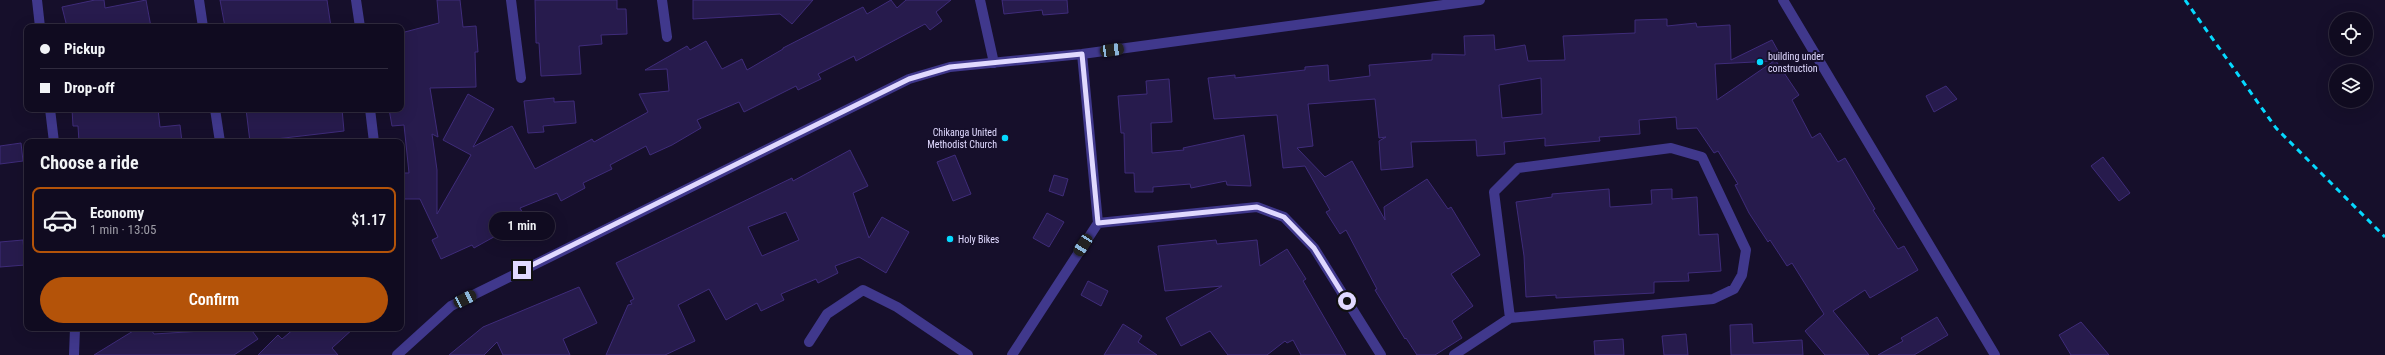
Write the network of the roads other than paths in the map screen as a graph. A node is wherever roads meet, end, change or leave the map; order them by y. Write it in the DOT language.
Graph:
graph roads {
  1 [pos="37,0"];
  2 [pos="199,0"];
  3 [pos="356,0"];
  4 [pos="511,0"];
  5 [pos="662,0"];
  6 [pos="980,0"];
  7 [pos="1480,0"];
  8 [pos="1783,0"];
  9 [pos="40,24"];
  10 [pos="203,24"];
  11 [pos="360,24"];
  12 [pos="667,37"];
  13 [pos="1082,54"];
  14 [pos="994,63"];
  15 [pos="521,78"];
  16 [pos="50,112"];
  17 [pos="215,112"];
  18 [pos="370,112"];
  19 [pos="54,139"];
  20 [pos="220,139"];
  21 [pos="374,139"];
  22 [pos="1098,223"];
  23 [pos="1510,318"];
  24 [pos="75,331"];
  25 [pos="809,342"];
  26 [pos="74,355"];
  27 [pos="397,355"];
  28 [pos="968,355"];
  29 [pos="1012,355"];
  30 [pos="1381,355"];
  31 [pos="1454,355"];
  32 [pos="1995,355"];
  1 -- 9 [label="street"];
  2 -- 10 [label="street"];
  3 -- 11 [label="street"];
  4 -- 15 [label="street"];
  5 -- 12 [label="street"];
  6 -- 14 [label="street"];
  7 -- 13 [label="street"];
  8 -- 32 [label="street"];
  13 -- 14 [label="street"];
  13 -- 22 [label="street"];
  14 -- 27 [label="street"];
  16 -- 19 [label="street"];
  17 -- 20 [label="street"];
  18 -- 21 [label="street"];
  22 -- 29 [label="street"];
  22 -- 30 [label="street"];
  23 -- 23 [label="street"];
  23 -- 31 [label="street"];
  24 -- 26 [label="street"];
  25 -- 28 [label="street"];
}
